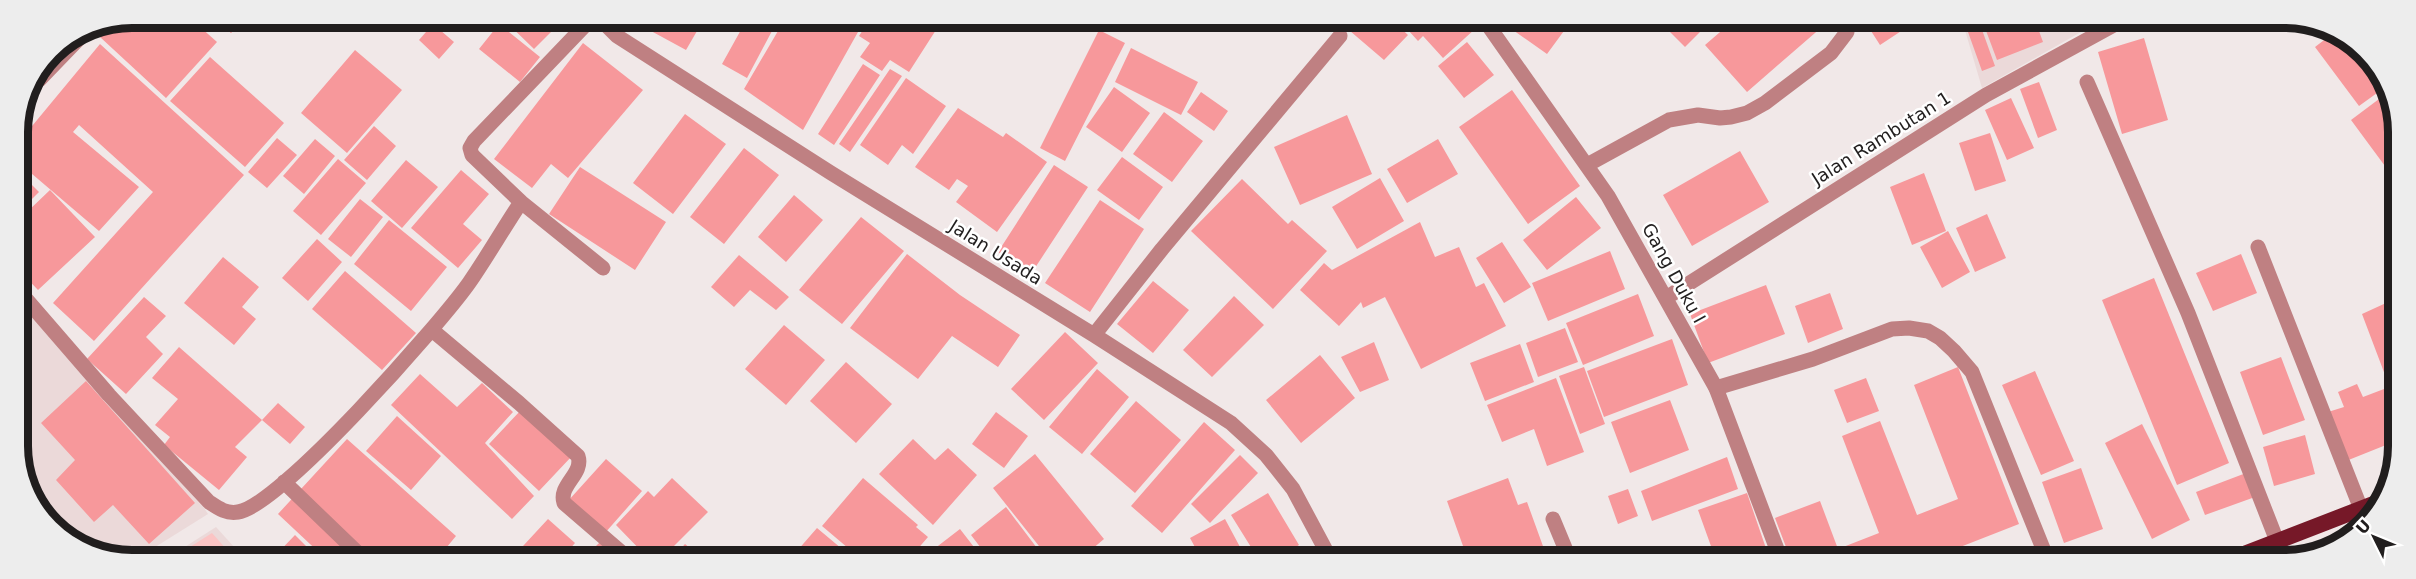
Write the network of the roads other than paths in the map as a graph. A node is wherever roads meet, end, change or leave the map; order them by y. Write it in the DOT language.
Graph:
graph roads {
  1 [pos="583,28"];
  2 [pos="609,28"];
  3 [pos="1490,28"];
  4 [pos="1847,28"];
  5 [pos="2108,28"];
  6 [pos="1340,36"];
  7 [pos="2087,82"];
  8 [pos="1587,165"];
  9 [pos="520,202"];
  10 [pos="2258,247"];
  11 [pos="603,268"];
  12 [pos="1666,298"];
  13 [pos="28,302"];
  14 [pos="432,330"];
  15 [pos="1094,335"];
  16 [pos="1716,388"];
  17 [pos="284,482"];
  18 [pos="2369,506"];
  19 [pos="1553,519"];
  20 [pos="2277,541"];
  21 [pos="355,550"];
  22 [pos="619,550"];
  23 [pos="1326,550"];
  24 [pos="1566,550"];
  25 [pos="1777,550"];
  26 [pos="2044,550"];
  27 [pos="2254,550"];
  1 -- 9 [label="street"];
  2 -- 15 [label="street, Jalan Usada"];
  3 -- 8 [label="street, Gang Duku I"];
  4 -- 8 [label="street"];
  5 -- 12 [label="street, Jalan Rambutan 1"];
  6 -- 15 [label="street"];
  7 -- 20 [label="street"];
  8 -- 12 [label="street, Gang Duku I"];
  9 -- 11 [label="street"];
  9 -- 14 [label="street"];
  10 -- 18 [label="street"];
  12 -- 16 [label="street, Gang Duku I"];
  13 -- 17 [label="street"];
  14 -- 17 [label="street"];
  14 -- 22 [label="street"];
  15 -- 23 [label="street, Jalan Usada"];
  16 -- 25 [label="street, Gang Duku I"];
  16 -- 26 [label="street"];
  17 -- 21 [label="street"];
  18 -- 20 [label="highway"];
  19 -- 24 [label="street"];
  20 -- 27 [label="highway"];
}
